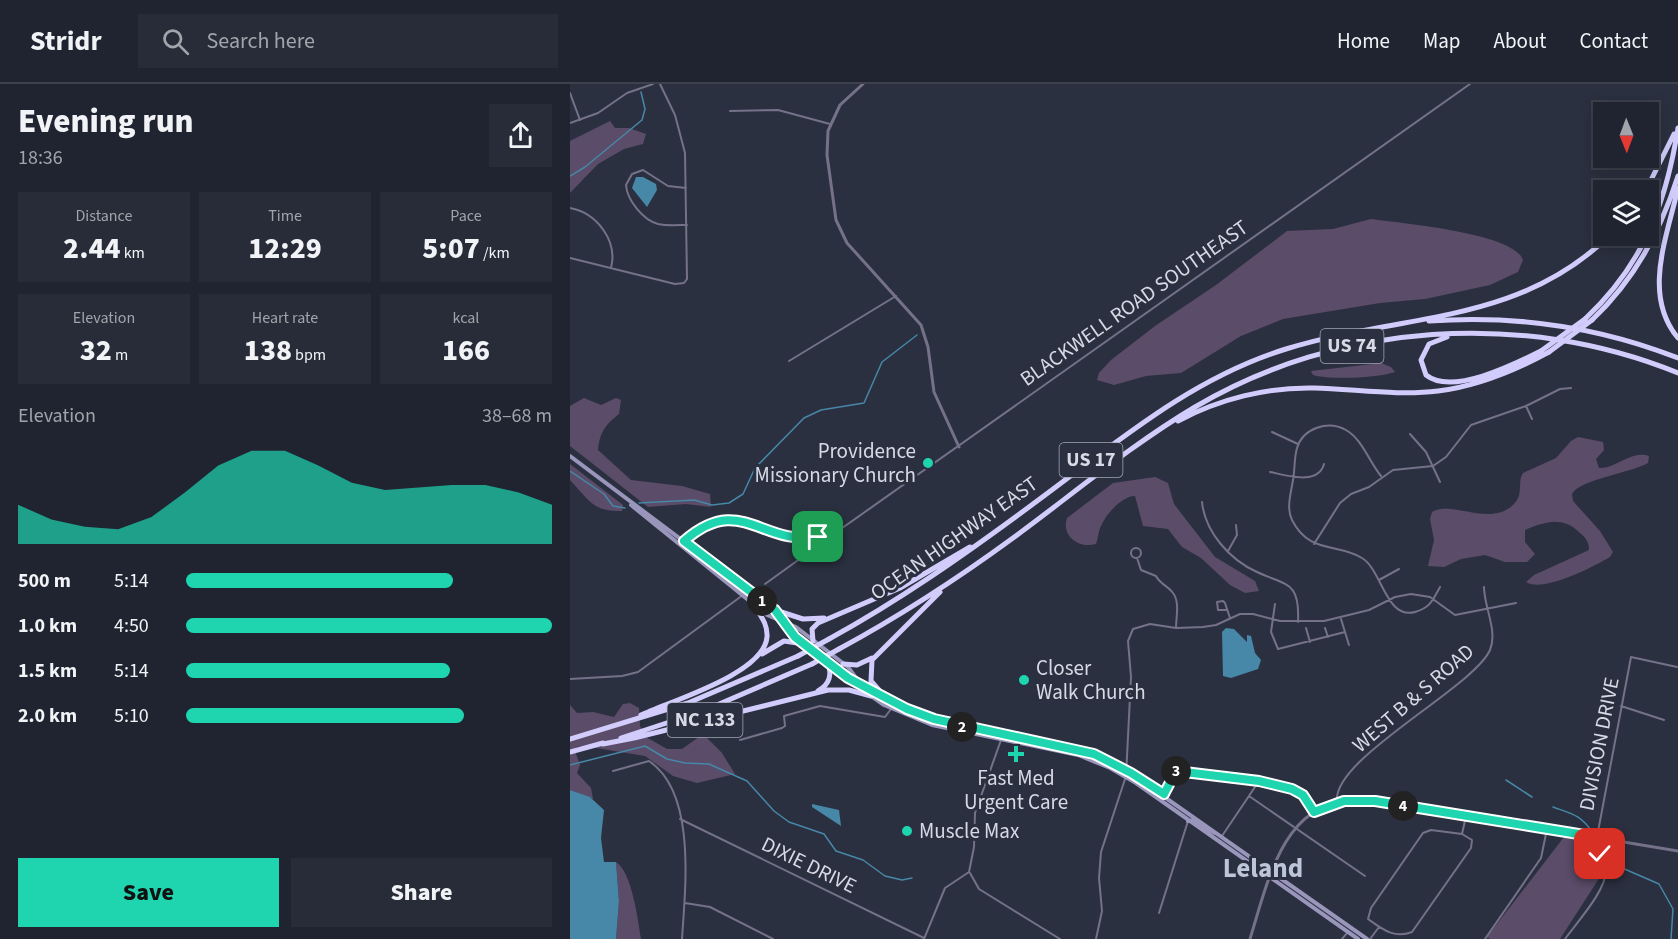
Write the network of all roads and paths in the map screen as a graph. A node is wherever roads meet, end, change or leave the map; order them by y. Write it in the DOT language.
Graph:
graph roads {
  1 [pos="652,84"];
  2 [pos="660,84"];
  3 [pos="863,84"];
  4 [pos="1470,84"];
  5 [pos="570,93"];
  6 [pos="730,111"];
  7 [pos="580,120"];
  8 [pos="570,123"];
  9 [pos="830,124"];
  10 [pos="1678,126"];
  11 [pos="1678,176"];
  12 [pos="1652,180"];
  13 [pos="686,188"];
  14 [pos="1678,188"];
  15 [pos="570,208"];
  16 [pos="687,225"];
  17 [pos="1596,246"];
  18 [pos="570,258"];
  19 [pos="611,268"];
  20 [pos="896,296"];
  21 [pos="1589,320"];
  22 [pos="1376,326"];
  23 [pos="1479,333"];
  24 [pos="1678,338"];
  25 [pos="1678,358"];
  26 [pos="789,360"];
  27 [pos="1678,373"];
  28 [pos="1571,388"];
  29 [pos="1526,406"];
  30 [pos="1532,419"];
  31 [pos="1272,432"];
  32 [pos="1410,434"];
  33 [pos="1147,438"];
  34 [pos="1298,444"];
  35 [pos="959,447"];
  36 [pos="570,456"];
  37 [pos="1324,464"];
  38 [pos="1433,466"];
  39 [pos="1270,472"];
  40 [pos="1294,476"];
  41 [pos="1382,477"];
  42 [pos="1440,482"];
  43 [pos="1202,502"];
  44 [pos="1236,525"];
  45 [pos="994,532"];
  46 [pos="812,538"];
  47 [pos="683,543"];
  48 [pos="1314,544"];
  49 [pos="1228,551"];
  50 [pos="1137,558"];
  51 [pos="974,565"];
  52 [pos="1399,569"];
  53 [pos="1379,580"];
  54 [pos="765,584"];
  55 [pos="1440,587"];
  56 [pos="1484,587"];
  57 [pos="743,595"];
  58 [pos="1433,599"];
  59 [pos="1390,600"];
  60 [pos="753,603"];
  61 [pos="1516,603"];
  62 [pos="1275,604"];
  63 [pos="775,610"];
  64 [pos="1227,610"];
  65 [pos="1486,610"];
  66 [pos="831,616"];
  67 [pos="1340,617"];
  68 [pos="1230,618"];
  69 [pos="1272,620"];
  70 [pos="783,622"];
  71 [pos="1298,622"];
  72 [pos="1176,628"];
  73 [pos="1306,628"];
  74 [pos="1325,628"];
  75 [pos="1345,632"];
  76 [pos="1328,637"];
  77 [pos="813,641"];
  78 [pos="1310,642"];
  79 [pos="804,644"];
  80 [pos="1349,645"];
  81 [pos="875,655"];
  82 [pos="759,656"];
  83 [pos="828,662"];
  84 [pos="843,663"];
  85 [pos="1677,667"];
  86 [pos="570,679"];
  87 [pos="860,683"];
  88 [pos="808,694"];
  89 [pos="870,696"];
  90 [pos="885,697"];
  91 [pos="1621,706"];
  92 [pos="891,709"];
  93 [pos="1664,720"];
  94 [pos="626,723"];
  95 [pos="946,723"];
  96 [pos="1003,735"];
  97 [pos="570,739"];
  98 [pos="740,740"];
  99 [pos="1001,740"];
  100 [pos="603,744"];
  101 [pos="570,752"];
  102 [pos="1127,770"];
  103 [pos="613,771"];
  104 [pos="1126,776"];
  105 [pos="1259,781"];
  106 [pos="1164,794"];
  107 [pos="1249,796"];
  108 [pos="1337,802"];
  109 [pos="1314,812"];
  110 [pos="1466,816"];
  111 [pos="680,819"];
  112 [pos="1188,821"];
  113 [pos="1294,829"];
  114 [pos="1547,829"];
  115 [pos="1462,834"];
  116 [pos="1225,837"];
  117 [pos="1597,837"];
  118 [pos="1678,851"];
  119 [pos="1271,870"];
  120 [pos="969,872"];
  121 [pos="1365,876"];
  122 [pos="1268,877"];
  123 [pos="684,903"];
  124 [pos="1159,913"];
  125 [pos="1379,927"];
  126 [pos="1348,932"];
  127 [pos="924,938"];
  128 [pos="1487,938"];
  129 [pos="682,939"];
  130 [pos="773,939"];
  131 [pos="1060,939"];
  132 [pos="1096,939"];
  133 [pos="1250,939"];
  134 [pos="1342,939"];
  135 [pos="1358,939"];
  136 [pos="1369,939"];
  137 [pos="1565,939"];
  1 -- 7 [label="street"];
  2 -- 13 [label="street"];
  3 -- 9 [label="street"];
  4 -- 35 [label="street, BLACKWELL ROAD SOUTHEAST"];
  5 -- 7 [label="street"];
  6 -- 9 [label="street"];
  7 -- 8 [label="street"];
  9 -- 20 [label="street"];
  10 -- 12 [label="highway"];
  10 -- 21 [label="highway"];
  11 -- 21 [label="highway"];
  13 -- 16 [label="street"];
  13 -- 16 [label="street"];
  14 -- 24 [label="highway"];
  15 -- 19 [label="street"];
  16 -- 19 [label="street"];
  17 -- 22 [label="highway"];
  18 -- 19 [label="street"];
  20 -- 26 [label="street"];
  20 -- 35 [label="street"];
  21 -- 23 [label="highway, bridge"];
  21 -- 33 [label="highway, bridge"];
  22 -- 25 [label="highway, US 74"];
  22 -- 45 [label="highway, OCEAN HIGHWAY EAST / US 17"];
  23 -- 27 [label="highway, US 74"];
  23 -- 33 [label="highway, US 74"];
  28 -- 29 [label="street"];
  29 -- 30 [label="street"];
  29 -- 38 [label="street"];
  31 -- 34 [label="street"];
  32 -- 38 [label="street"];
  33 -- 51 [label="highway, OCEAN HIGHWAY EAST / US 17"];
  34 -- 40 [label="street"];
  34 -- 41 [label="street"];
  35 -- 46 [label="street, BLACKWELL ROAD SOUTHEAST"];
  36 -- 47 [label="main road"];
  37 -- 40 [label="street"];
  38 -- 41 [label="street"];
  38 -- 42 [label="street"];
  39 -- 40 [label="street"];
  40 -- 48 [label="street"];
  41 -- 48 [label="street"];
  43 -- 49 [label="street"];
  44 -- 49 [label="street"];
  45 -- 66 [label="highway"];
  45 -- 94 [label="highway, OCEAN HIGHWAY EAST / US 17, bridge"];
  46 -- 47 [label="street, BLACKWELL ROAD SOUTHEAST"];
  46 -- 54 [label="street"];
  47 -- 57 [label="main road"];
  47 -- 63 [label="main road"];
  48 -- 53 [label="street"];
  49 -- 71 [label="street"];
  50 -- 72 [label="street"];
  51 -- 81 [label="highway"];
  51 -- 100 [label="highway, OCEAN HIGHWAY EAST / US 17, bridge"];
  52 -- 53 [label="street"];
  53 -- 59 [label="street"];
  55 -- 58 [label="street"];
  56 -- 65 [label="street, WEST B & S ROAD"];
  57 -- 60 [label="main road"];
  57 -- 86 [label="street"];
  58 -- 59 [label="street"];
  58 -- 59 [label="street"];
  58 -- 65 [label="street"];
  59 -- 67 [label="street"];
  60 -- 70 [label="main road"];
  60 -- 82 [label="highway"];
  61 -- 65 [label="street"];
  62 -- 69 [label="street"];
  63 -- 66 [label="highway"];
  63 -- 70 [label="main road"];
  64 -- 68 [label="street"];
  65 -- 108 [label="street, WEST B & S ROAD"];
  66 -- 77 [label="highway"];
  67 -- 71 [label="street"];
  67 -- 75 [label="street"];
  68 -- 69 [label="street"];
  68 -- 72 [label="street"];
  69 -- 71 [label="street"];
  69 -- 78 [label="street"];
  70 -- 77 [label="main road"];
  70 -- 79 [label="main road"];
  72 -- 102 [label="street"];
  73 -- 78 [label="street"];
  74 -- 76 [label="street"];
  75 -- 76 [label="street"];
  75 -- 80 [label="street"];
  76 -- 78 [label="street"];
  77 -- 84 [label="main road"];
  79 -- 82 [label="highway"];
  79 -- 83 [label="main road"];
  81 -- 84 [label="highway"];
  81 -- 90 [label="highway"];
  82 -- 94 [label="highway, NC 133"];
  83 -- 87 [label="main road"];
  83 -- 88 [label="highway, NC 133"];
  84 -- 87 [label="main road"];
  85 -- 91 [label="street, DIVISION DRIVE"];
  87 -- 89 [label="main road"];
  87 -- 90 [label="main road"];
  88 -- 89 [label="highway"];
  88 -- 100 [label="highway, NC 133"];
  89 -- 92 [label="main road"];
  90 -- 95 [label="main road"];
  91 -- 93 [label="street"];
  91 -- 117 [label="street, DIVISION DRIVE"];
  92 -- 95 [label="main road"];
  92 -- 98 [label="street"];
  92 -- 99 [label="main road"];
  94 -- 97 [label="highway, OCEAN HIGHWAY EAST / US 17"];
  95 -- 96 [label="main road"];
  96 -- 99 [label="street"];
  96 -- 102 [label="main road"];
  99 -- 104 [label="main road"];
  99 -- 120 [label="street"];
  100 -- 101 [label="highway, OCEAN HIGHWAY EAST / US 17"];
  102 -- 104 [label="street"];
  102 -- 106 [label="main road"];
  103 -- 111 [label="street"];
  104 -- 112 [label="main road"];
  104 -- 132 [label="street"];
  105 -- 106 [label="street"];
  105 -- 107 [label="street"];
  105 -- 109 [label="street"];
  106 -- 116 [label="main road"];
  107 -- 113 [label="street"];
  107 -- 116 [label="street"];
  108 -- 109 [label="street"];
  108 -- 110 [label="street"];
  109 -- 113 [label="street"];
  110 -- 114 [label="street"];
  110 -- 115 [label="street"];
  111 -- 123 [label="street"];
  111 -- 127 [label="street, DIXIE DRIVE"];
  112 -- 116 [label="main road"];
  112 -- 122 [label="main road"];
  112 -- 124 [label="street"];
  113 -- 119 [label="street"];
  113 -- 121 [label="street"];
  114 -- 117 [label="street"];
  114 -- 128 [label="street"];
  115 -- 125 [label="street"];
  115 -- 125 [label="street"];
  116 -- 119 [label="main road"];
  117 -- 118 [label="street"];
  117 -- 137 [label="street"];
  119 -- 122 [label="street"];
  119 -- 136 [label="main road"];
  120 -- 127 [label="street"];
  120 -- 131 [label="street"];
  122 -- 126 [label="main road"];
  122 -- 133 [label="street"];
  123 -- 129 [label="street"];
  123 -- 130 [label="street"];
  125 -- 136 [label="street"];
  126 -- 134 [label="street"];
  126 -- 135 [label="main road"];
}
